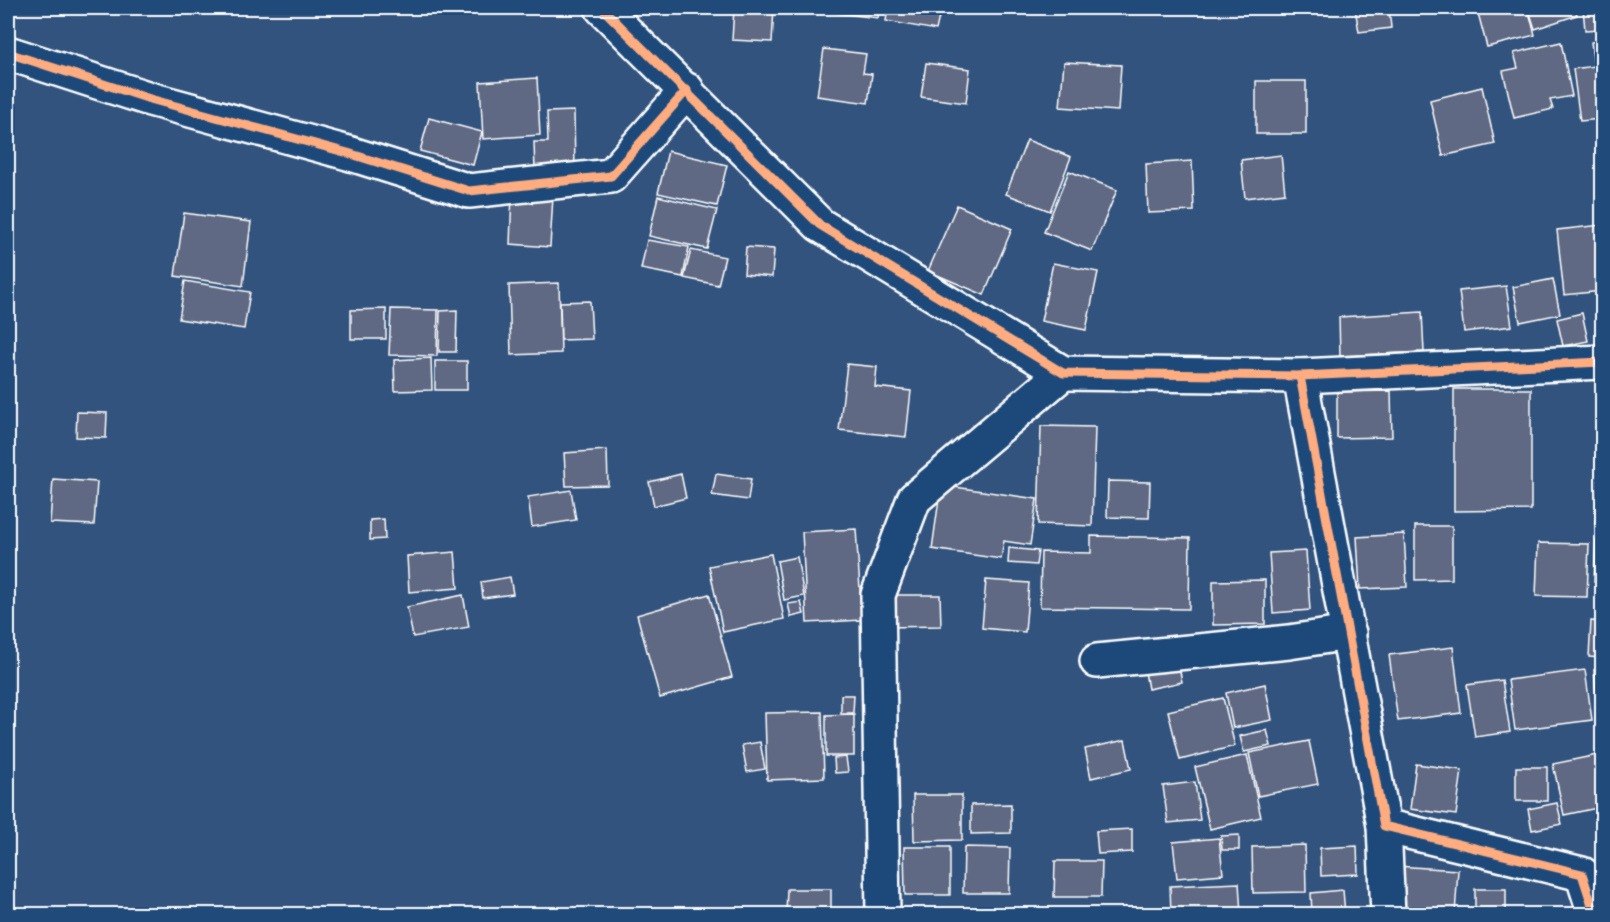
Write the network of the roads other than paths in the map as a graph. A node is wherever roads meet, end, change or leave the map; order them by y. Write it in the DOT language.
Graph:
graph roads {
  1 [pos="602,8"];
  2 [pos="8,53"];
  3 [pos="687,90"];
  4 [pos="1602,362"];
  5 [pos="1064,373"];
  6 [pos="1300,376"];
  7 [pos="1349,633"];
  8 [pos="1097,661"];
  9 [pos="1384,826"];
  10 [pos="884,915"];
  11 [pos="1388,915"];
  12 [pos="1595,915"];
  1 -- 3 [label="street"];
  2 -- 3 [label="street"];
  3 -- 5 [label="street"];
  4 -- 6 [label="street"];
  5 -- 6 [label="street"];
  5 -- 10 [label="street"];
  6 -- 7 [label="street"];
  7 -- 8 [label="street"];
  7 -- 9 [label="street"];
  9 -- 11 [label="street"];
  9 -- 12 [label="street"];
}
